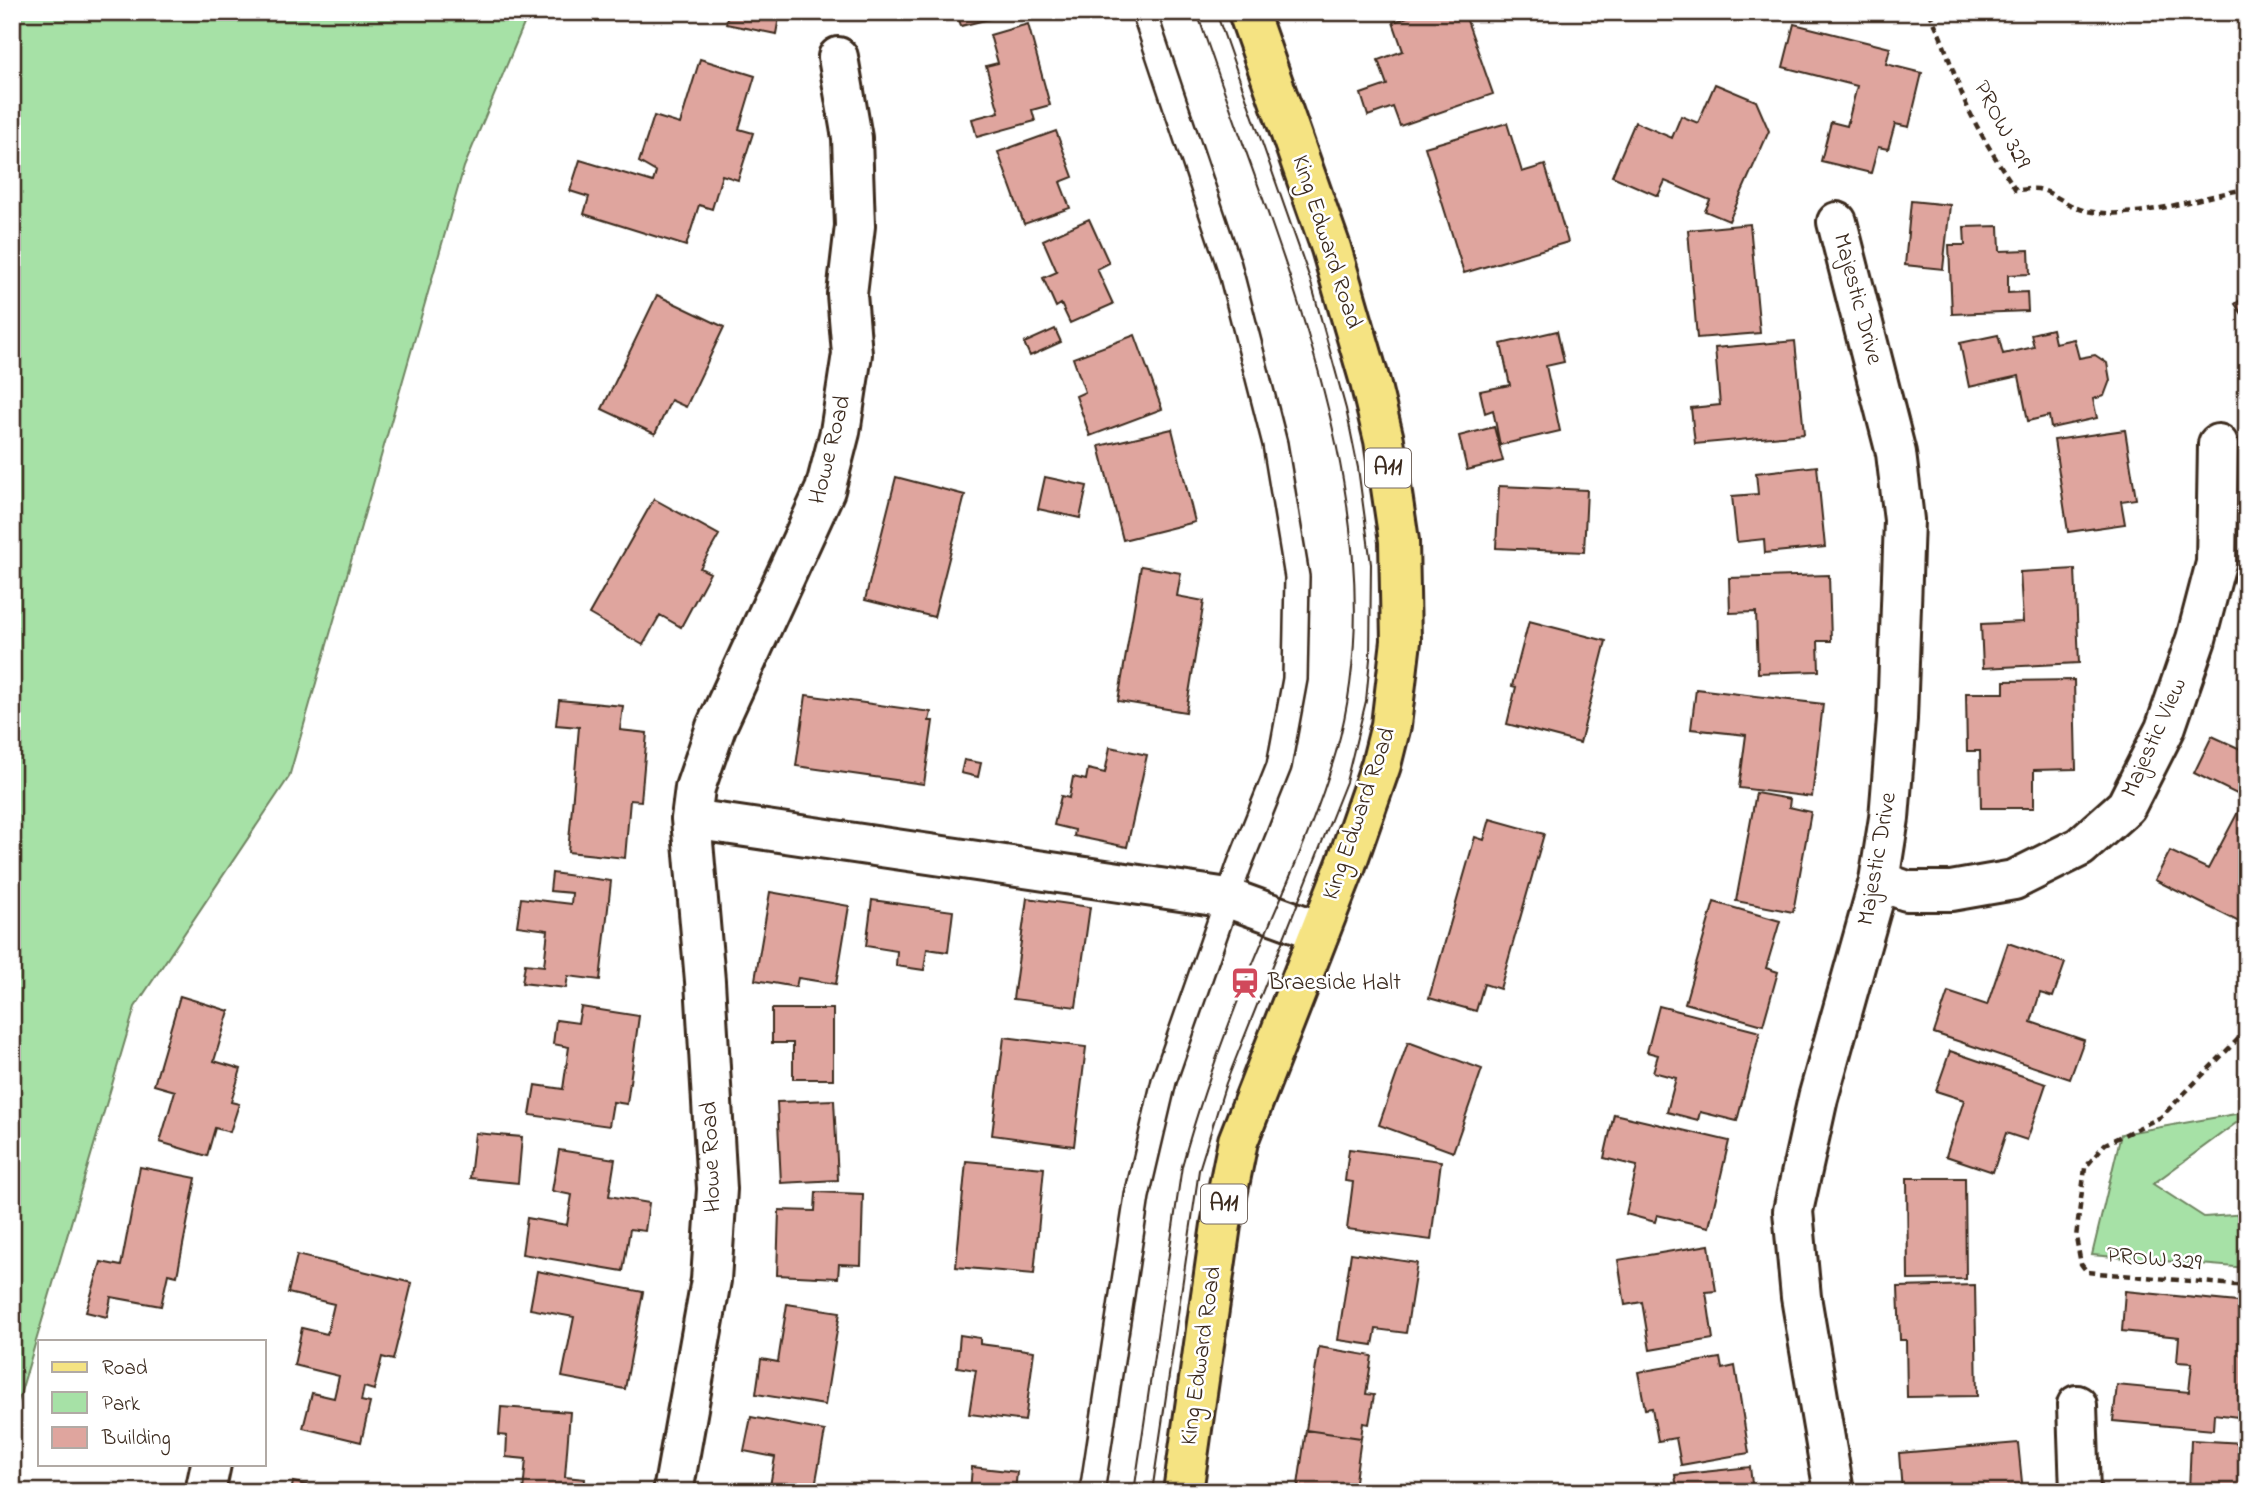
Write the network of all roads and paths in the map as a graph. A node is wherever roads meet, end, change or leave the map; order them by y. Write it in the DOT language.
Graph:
graph roads {
  1 [pos="1144,12"];
  2 [pos="1248,12"];
  3 [pos="1929,12"];
  4 [pos="838,57"];
  5 [pos="2247,189"];
  6 [pos="1837,222"];
  7 [pos="2218,444"];
  8 [pos="691,819"];
  9 [pos="1879,881"];
  10 [pos="1228,898"];
  11 [pos="1319,930"];
  12 [pos="2247,1031"];
  13 [pos="2247,1286"];
  14 [pos="2077,1405"];
  15 [pos="211,1466"];
  16 [pos="205,1492"];
  17 [pos="673,1492"];
  18 [pos="1092,1492"];
  19 [pos="1183,1492"];
  20 [pos="1834,1492"];
  21 [pos="2080,1492"];
  1 -- 10 [label="lane"];
  2 -- 11 [label="main road, King Edward Road / A11"];
  3 -- 5 [label="path, PROW 329"];
  4 -- 8 [label="street, Howe Road"];
  6 -- 9 [label="street, Majestic Drive"];
  7 -- 9 [label="street, Majestic View"];
  8 -- 10 [label="street"];
  8 -- 17 [label="street, Howe Road"];
  9 -- 20 [label="street, Majestic Drive"];
  10 -- 11 [label="street"];
  10 -- 18 [label="lane"];
  11 -- 19 [label="main road, King Edward Road / A11"];
  12 -- 13 [label="path, PROW 329"];
  14 -- 21 [label="street"];
  15 -- 16 [label="street"];
}
